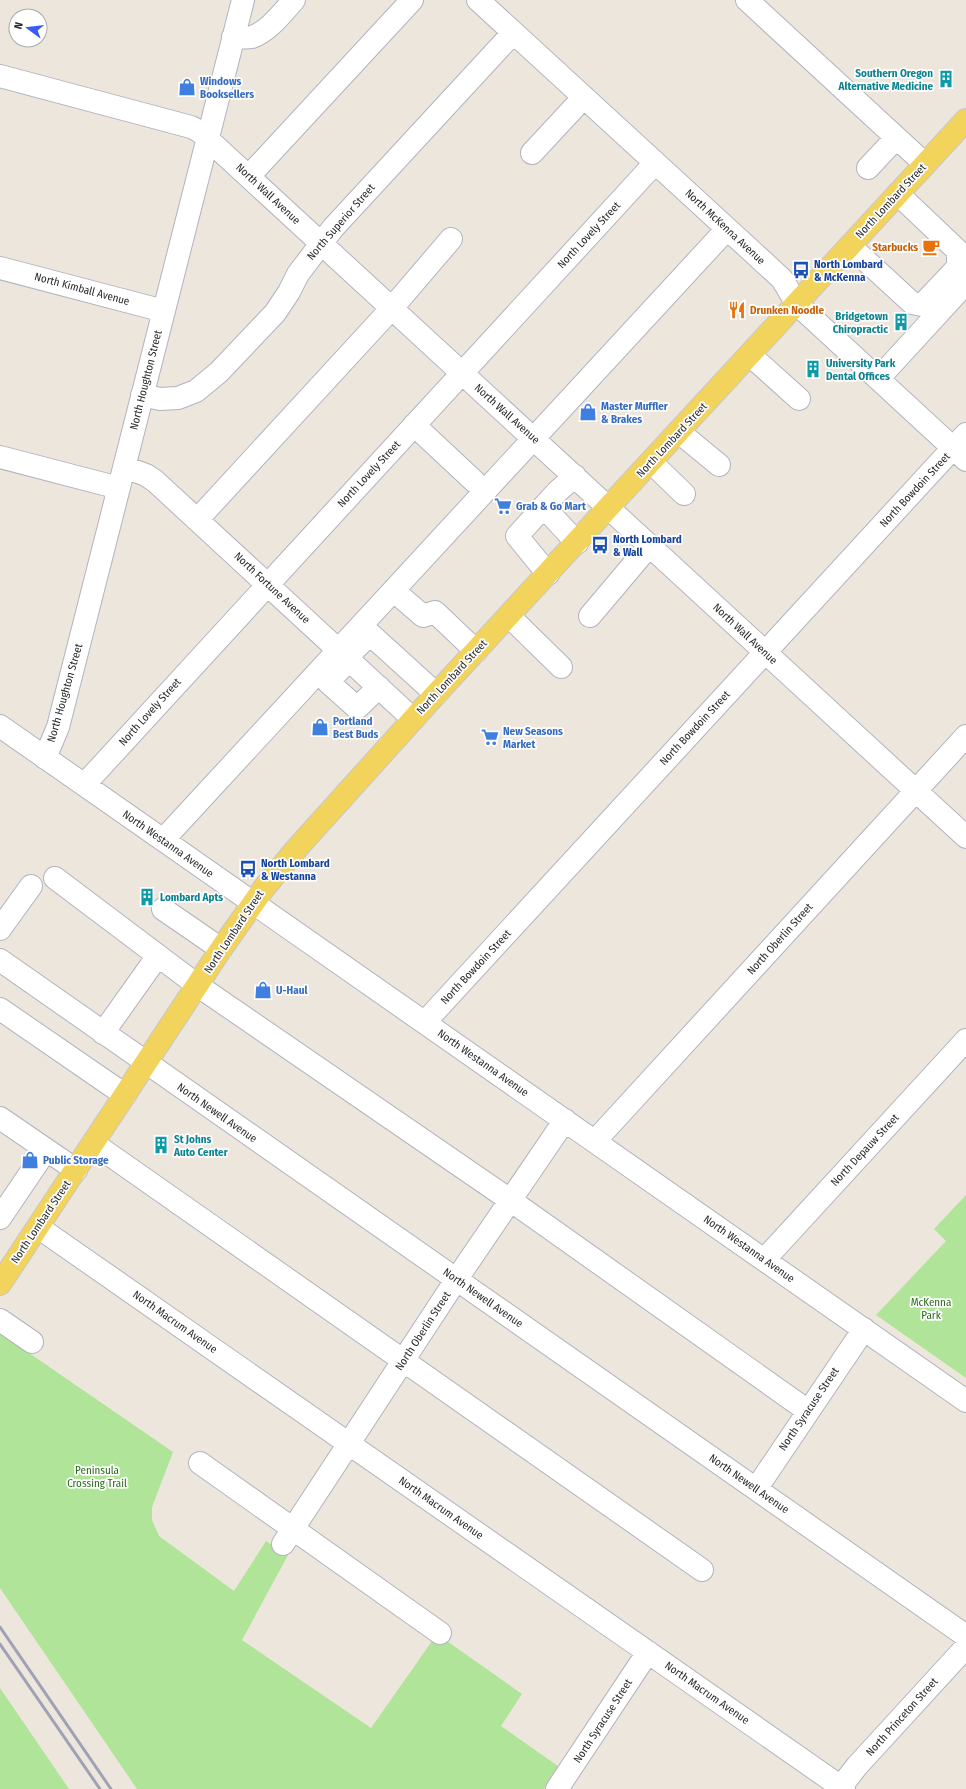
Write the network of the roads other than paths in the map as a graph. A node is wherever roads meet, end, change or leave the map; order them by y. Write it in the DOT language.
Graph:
graph roads {
  1 [pos="243,0"];
  2 [pos="294,0"];
  3 [pos="412,0"];
  4 [pos="478,0"];
  5 [pos="747,0"];
  6 [pos="513,32"];
  7 [pos="233,37"];
  8 [pos="0,76"];
  9 [pos="584,97"];
  10 [pos="966,120"];
  11 [pos="896,138"];
  12 [pos="208,139"];
  13 [pos="532,153"];
  14 [pos="655,163"];
  15 [pos="925,164"];
  16 [pos="868,168"];
  17 [pos="249,176"];
  18 [pos="898,194"];
  19 [pos="727,229"];
  20 [pos="451,239"];
  21 [pos="321,243"];
  22 [pos="850,246"];
  23 [pos="0,268"];
  24 [pos="966,283"];
  25 [pos="797,304"];
  26 [pos="392,308"];
  27 [pos="164,311"];
  28 [pos="750,355"];
  29 [pos="462,373"];
  30 [pos="878,379"];
  31 [pos="142,395"];
  32 [pos="799,399"];
  33 [pos="414,425"];
  34 [pos="679,432"];
  35 [pos="534,439"];
  36 [pos="962,447"];
  37 [pos="0,457"];
  38 [pos="651,462"];
  39 [pos="719,465"];
  40 [pos="124,467"];
  41 [pos="575,476"];
  42 [pos="475,482"];
  43 [pos="119,488"];
  44 [pos="684,494"];
  45 [pos="544,507"];
  46 [pos="609,508"];
  47 [pos="197,520"];
  48 [pos="577,543"];
  49 [pos="649,546"];
  50 [pos="548,574"];
  51 [pos="267,584"];
  52 [pos="394,591"];
  53 [pos="508,616"];
  54 [pos="590,616"];
  55 [pos="476,651"];
  56 [pos="765,652"];
  57 [pos="345,656"];
  58 [pos="561,667"];
  59 [pos="379,687"];
  60 [pos="436,694"];
  61 [pos="413,719"];
  62 [pos="0,726"];
  63 [pos="966,736"];
  64 [pos="45,758"];
  65 [pos="84,785"];
  66 [pos="916,791"];
  67 [pos="966,837"];
  68 [pos="163,840"];
  69 [pos="55,878"];
  70 [pos="31,886"];
  71 [pos="252,903"];
  72 [pos="163,909"];
  73 [pos="0,929"];
  74 [pos="221,949"];
  75 [pos="0,960"];
  76 [pos="152,964"];
  77 [pos="198,985"];
  78 [pos="0,1009"];
  79 [pos="425,1022"];
  80 [pos="103,1032"];
  81 [pos="966,1040"];
  82 [pos="147,1063"];
  83 [pos="125,1095"];
  84 [pos="0,1118"];
  85 [pos="565,1120"];
  86 [pos="595,1141"];
  87 [pos="93,1143"];
  88 [pos="46,1150"];
  89 [pos="76,1170"];
  90 [pos="510,1200"];
  91 [pos="0,1218"];
  92 [pos="38,1226"];
  93 [pos="764,1260"];
  94 [pos="456,1280"];
  95 [pos="0,1284"];
  96 [pos="0,1320"];
  97 [pos="864,1329"];
  98 [pos="32,1342"];
  99 [pos="403,1361"];
  100 [pos="966,1401"];
  101 [pos="808,1411"];
  102 [pos="348,1444"];
  103 [pos="200,1463"];
  104 [pos="756,1489"];
  105 [pos="288,1536"];
  106 [pos="702,1570"];
  107 [pos="440,1633"];
  108 [pos="966,1636"];
  109 [pos="966,1647"];
  110 [pos="648,1652"];
  111 [pos="841,1788"];
  112 [pos="557,1789"];
  1 -- 7 [label="street, North Houghton Street"];
  2 -- 7 [label="street"];
  3 -- 17 [label="street"];
  4 -- 6 [label="street, North McKenna Avenue"];
  5 -- 11 [label="street"];
  6 -- 9 [label="street, North McKenna Avenue"];
  6 -- 21 [label="street, North Superior Street"];
  7 -- 12 [label="street, North Houghton Street"];
  8 -- 12 [label="street, North Wall Avenue"];
  9 -- 13 [label="street"];
  9 -- 14 [label="street, North McKenna Avenue"];
  10 -- 15 [label="main road, North Lombard Street"];
  11 -- 15 [label="street"];
  11 -- 16 [label="street"];
  12 -- 17 [label="street, North Wall Avenue"];
  12 -- 27 [label="street, North Houghton Street"];
  14 -- 19 [label="street, North McKenna Avenue"];
  14 -- 29 [label="street, North Lovely Street"];
  15 -- 18 [label="main road, North Lombard Street"];
  17 -- 21 [label="street, North Wall Avenue"];
  18 -- 22 [label="main road, North Lombard Street"];
  18 -- 22 [label="street"];
  19 -- 25 [label="street, North McKenna Avenue"];
  19 -- 35 [label="street"];
  20 -- 26 [label="street"];
  21 -- 26 [label="street, North Wall Avenue"];
  21 -- 31 [label="street, North Superior Street"];
  22 -- 25 [label="main road, North Lombard Street"];
  23 -- 27 [label="street, North Kimball Avenue"];
  24 -- 30 [label="street"];
  25 -- 28 [label="main road, North Lombard Street"];
  25 -- 30 [label="street, North McKenna Avenue"];
  26 -- 29 [label="street, North Wall Avenue"];
  26 -- 47 [label="street"];
  27 -- 31 [label="street, North Houghton Street"];
  28 -- 32 [label="street"];
  28 -- 34 [label="main road, North Lombard Street"];
  29 -- 33 [label="street, North Lovely Street"];
  29 -- 35 [label="street, North Wall Avenue"];
  30 -- 36 [label="street, North McKenna Avenue"];
  31 -- 40 [label="street, North Houghton Street"];
  33 -- 42 [label="street"];
  33 -- 51 [label="street, North Lovely Street"];
  34 -- 38 [label="main road, North Lombard Street"];
  34 -- 39 [label="street"];
  35 -- 41 [label="street, North Wall Avenue"];
  35 -- 52 [label="street"];
  36 -- 56 [label="street, North Bowdoin Street"];
  37 -- 43 [label="street"];
  38 -- 44 [label="street"];
  38 -- 46 [label="main road, North Lombard Street"];
  40 -- 43 [label="street, North Houghton Street"];
  40 -- 47 [label="street, North Fortune Avenue"];
  41 -- 45 [label="street"];
  41 -- 46 [label="street, North Wall Avenue"];
  43 -- 64 [label="street, North Houghton Street"];
  45 -- 48 [label="street"];
  45 -- 50 [label="street"];
  46 -- 48 [label="main road, North Lombard Street"];
  46 -- 49 [label="street, North Wall Avenue"];
  47 -- 51 [label="street, North Fortune Avenue"];
  48 -- 50 [label="main road, North Lombard Street"];
  49 -- 54 [label="street"];
  49 -- 56 [label="street, North Wall Avenue"];
  50 -- 53 [label="main road, North Lombard Street"];
  51 -- 57 [label="street, North Fortune Avenue"];
  51 -- 65 [label="street, North Lovely Street"];
  52 -- 55 [label="street"];
  52 -- 57 [label="street"];
  53 -- 55 [label="main road, North Lombard Street"];
  53 -- 58 [label="street"];
  55 -- 60 [label="main road, North Lombard Street"];
  56 -- 66 [label="street, North Wall Avenue"];
  56 -- 79 [label="street, North Bowdoin Street"];
  57 -- 59 [label="street, North Fortune Avenue"];
  57 -- 59 [label="street"];
  57 -- 60 [label="street"];
  57 -- 68 [label="street"];
  59 -- 61 [label="street, North Fortune Avenue"];
  60 -- 61 [label="main road, North Lombard Street"];
  61 -- 71 [label="main road, North Lombard Street"];
  62 -- 64 [label="street, North Westanna Avenue"];
  63 -- 66 [label="street, North Oberlin Street"];
  64 -- 65 [label="street, North Westanna Avenue"];
  65 -- 68 [label="street, North Westanna Avenue"];
  66 -- 67 [label="street, North Wall Avenue"];
  66 -- 86 [label="street, North Oberlin Street"];
  68 -- 71 [label="street, North Westanna Avenue"];
  69 -- 77 [label="street"];
  70 -- 73 [label="street"];
  71 -- 74 [label="main road, North Lombard Street"];
  71 -- 79 [label="street, North Westanna Avenue"];
  72 -- 74 [label="street"];
  74 -- 77 [label="main road, North Lombard Street"];
  75 -- 80 [label="street, North Newell Avenue"];
  76 -- 80 [label="street"];
  77 -- 82 [label="main road, North Lombard Street"];
  77 -- 90 [label="street"];
  78 -- 83 [label="street"];
  79 -- 85 [label="street, North Westanna Avenue"];
  80 -- 82 [label="street, North Newell Avenue"];
  81 -- 93 [label="street, North Depauw Street"];
  82 -- 83 [label="main road, North Lombard Street"];
  82 -- 94 [label="street, North Newell Avenue"];
  83 -- 87 [label="main road, North Lombard Street"];
  84 -- 88 [label="street"];
  85 -- 86 [label="street, North Westanna Avenue"];
  85 -- 90 [label="street, North Oberlin Street"];
  86 -- 93 [label="street, North Westanna Avenue"];
  87 -- 89 [label="main road, North Lombard Street"];
  87 -- 99 [label="street"];
  88 -- 89 [label="street"];
  88 -- 91 [label="street"];
  89 -- 92 [label="main road, North Lombard Street"];
  90 -- 94 [label="street, North Oberlin Street"];
  90 -- 101 [label="street"];
  92 -- 95 [label="main road, North Lombard Street"];
  92 -- 102 [label="street, North Macrum Avenue"];
  93 -- 97 [label="street, North Westanna Avenue"];
  94 -- 99 [label="street, North Oberlin Street"];
  94 -- 104 [label="street, North Newell Avenue"];
  96 -- 98 [label="street"];
  97 -- 100 [label="street, North Westanna Avenue"];
  97 -- 101 [label="street, North Syracuse Street"];
  99 -- 102 [label="street, North Oberlin Street"];
  99 -- 106 [label="street"];
  101 -- 104 [label="street, North Syracuse Street"];
  102 -- 105 [label="street, North Oberlin Street"];
  102 -- 110 [label="street, North Macrum Avenue"];
  103 -- 105 [label="street"];
  104 -- 108 [label="street, North Newell Avenue"];
  105 -- 107 [label="street"];
  109 -- 111 [label="street, North Princeton Street"];
  110 -- 111 [label="street, North Macrum Avenue"];
  110 -- 112 [label="street, North Syracuse Street"];
}
